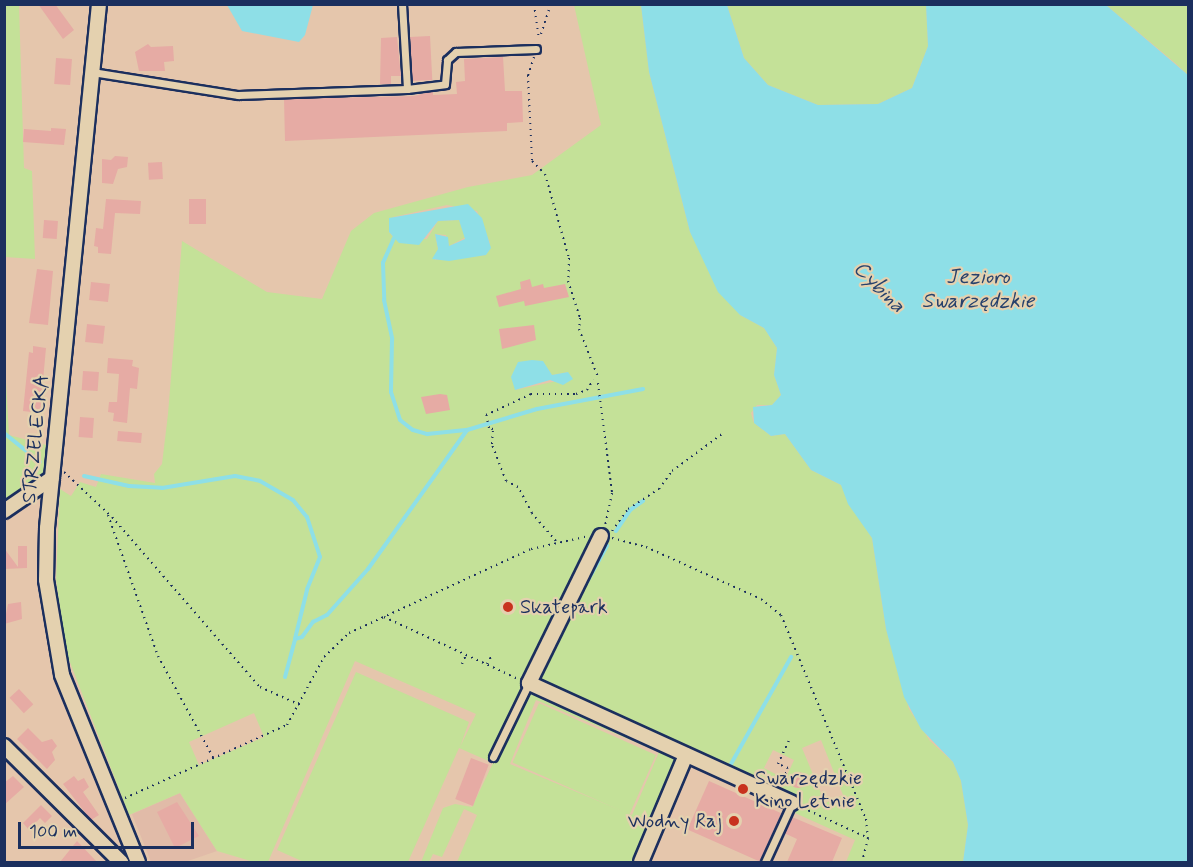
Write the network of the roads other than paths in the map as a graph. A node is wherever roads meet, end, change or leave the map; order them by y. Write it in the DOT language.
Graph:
graph roads {
  1 [pos="99,4"];
  2 [pos="402,4"];
  3 [pos="536,49"];
  4 [pos="92,72"];
  5 [pos="407,89"];
  6 [pos="52,478"];
  7 [pos="4,511"];
  8 [pos="605,537"];
  9 [pos="529,683"];
  10 [pos="4,746"];
  11 [pos="686,755"];
  12 [pos="493,757"];
  13 [pos="792,802"];
  14 [pos="121,862"];
  15 [pos="138,862"];
  16 [pos="641,862"];
  17 [pos="765,862"];
  1 -- 4 [label="street, STRZELECKA"];
  2 -- 5 [label="lane"];
  3 -- 5 [label="lane"];
  4 -- 5 [label="lane"];
  4 -- 6 [label="street, STRZELECKA"];
  6 -- 7 [label="street"];
  6 -- 15 [label="street, STRZELECKA"];
  8 -- 9 [label="street"];
  9 -- 11 [label="street"];
  9 -- 12 [label="lane"];
  10 -- 14 [label="street"];
  11 -- 13 [label="street"];
  11 -- 16 [label="street"];
  13 -- 17 [label="lane"];
}
